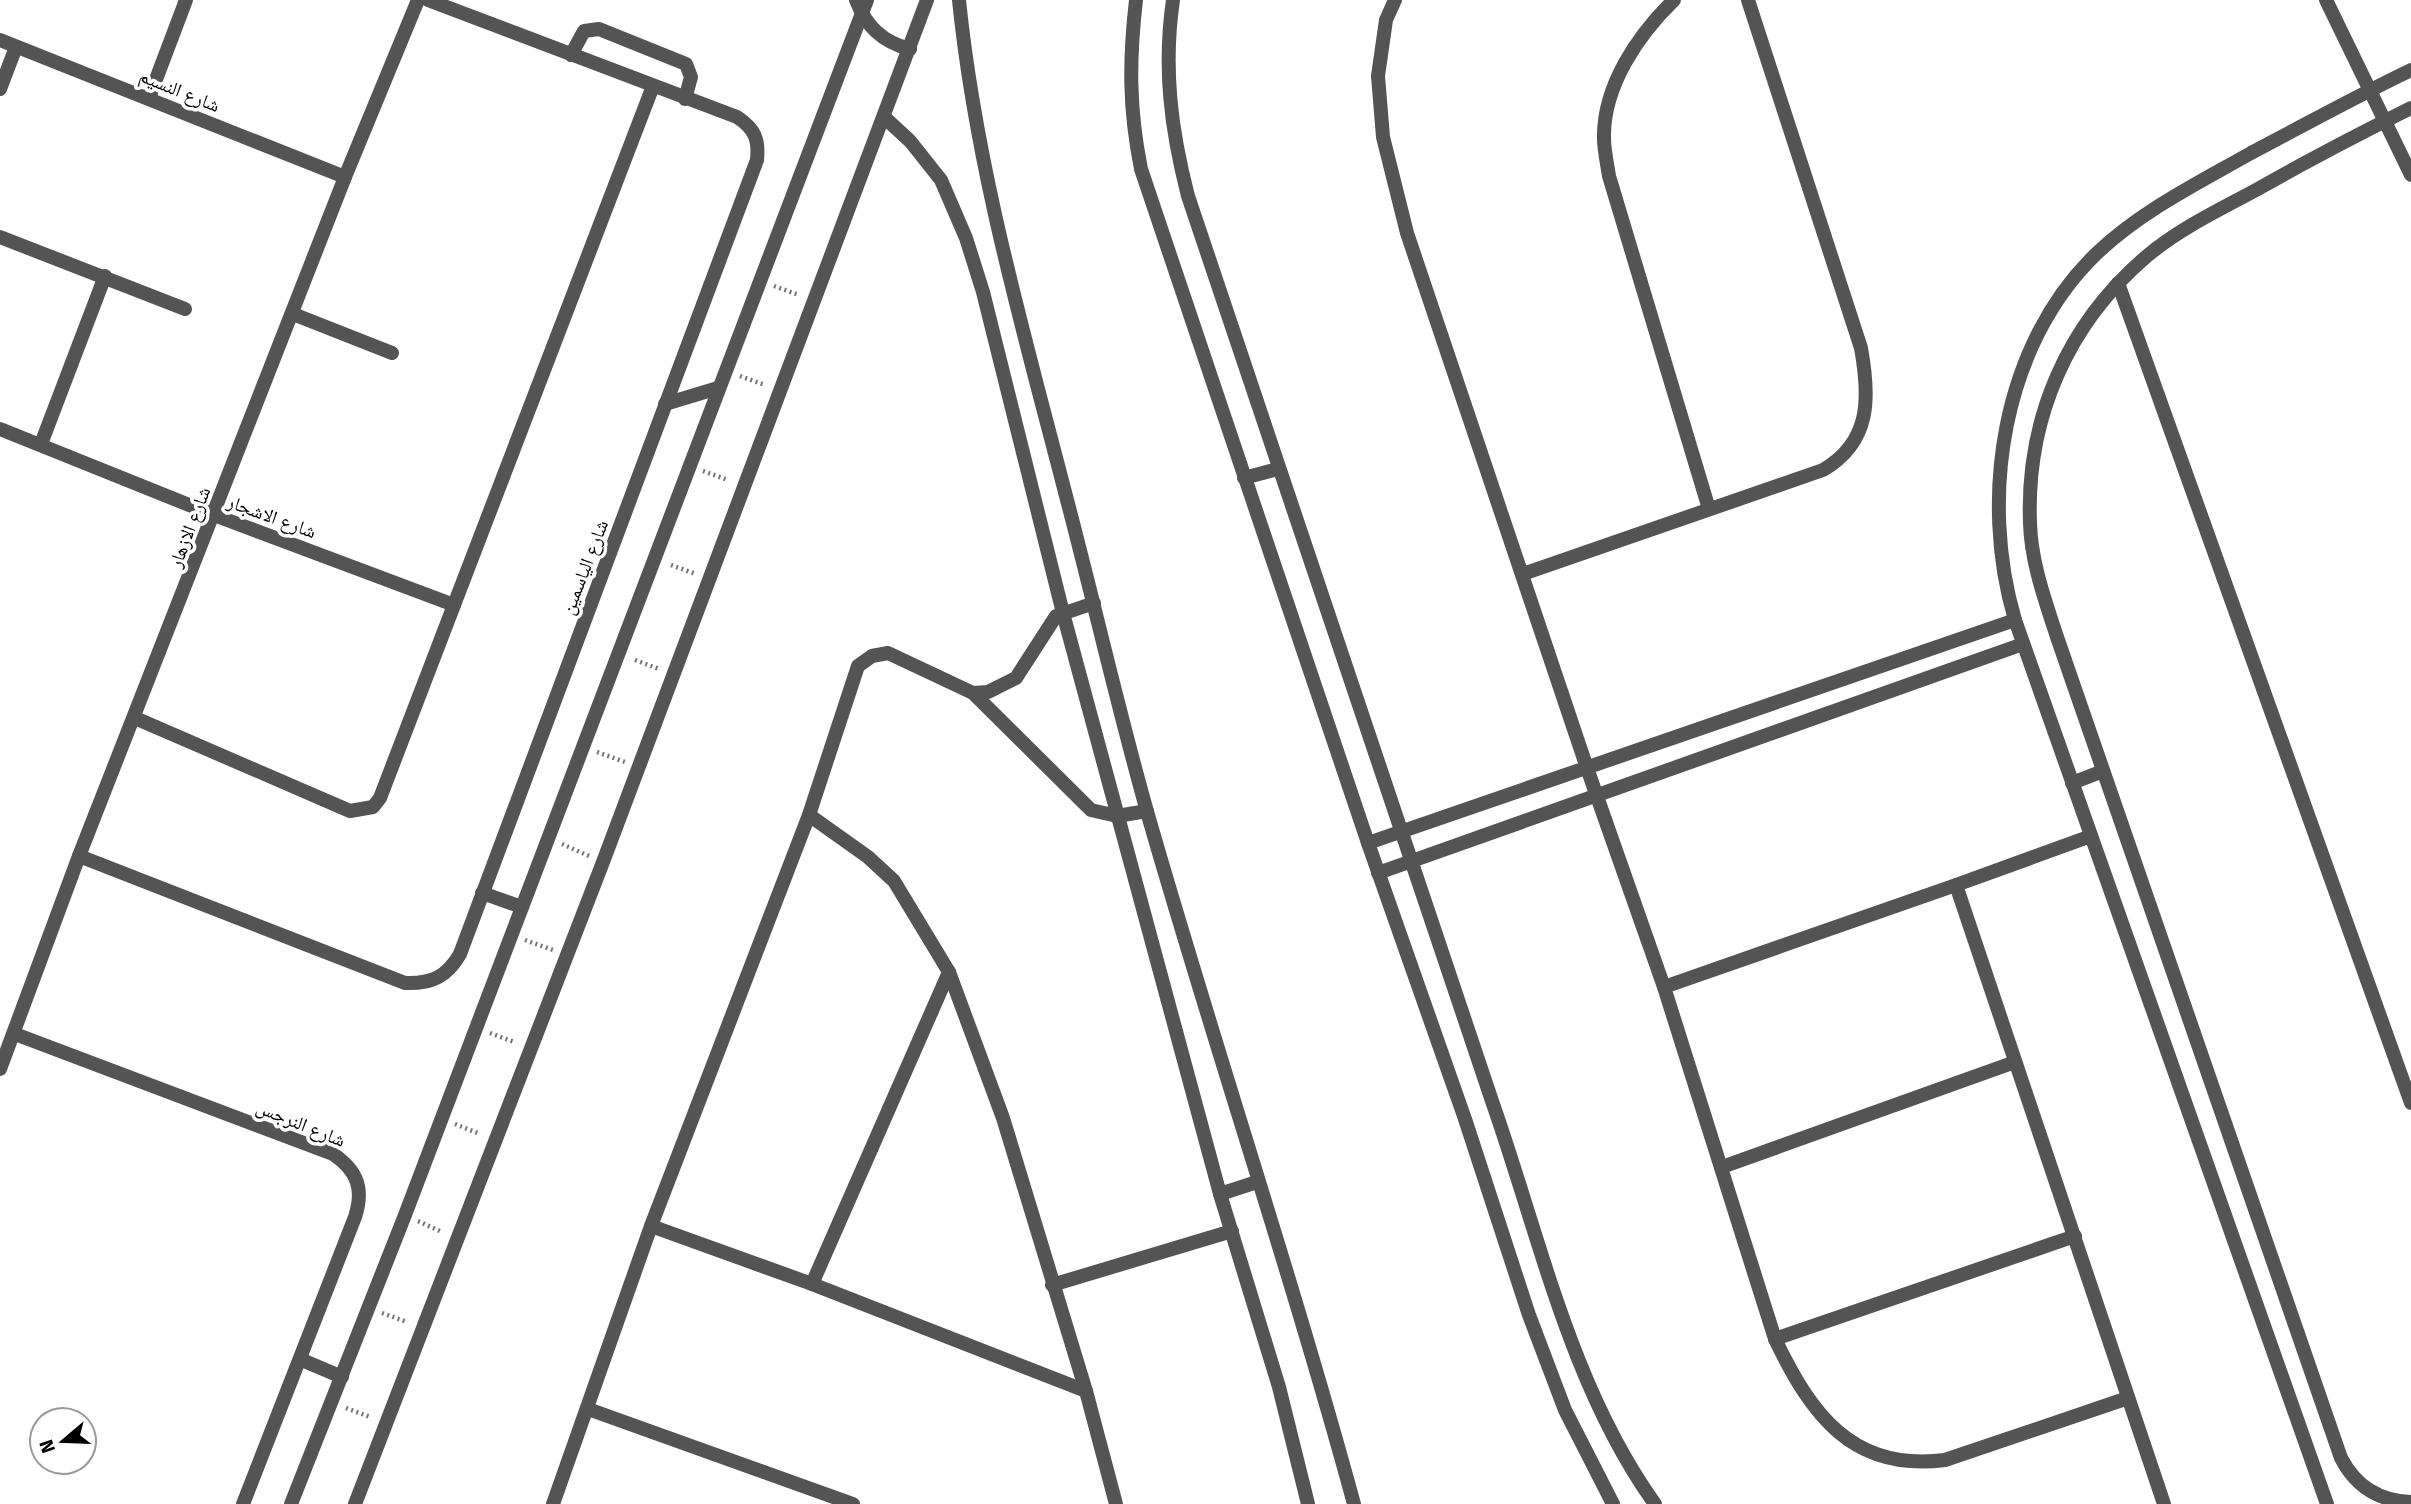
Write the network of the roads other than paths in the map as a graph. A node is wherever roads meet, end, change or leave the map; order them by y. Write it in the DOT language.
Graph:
graph roads {
  1 [pos="186,0"];
  2 [pos="418,0"];
  3 [pos="428,0"];
  4 [pos="856,0"];
  5 [pos="867,0"];
  6 [pos="927,0"];
  7 [pos="959,0"];
  8 [pos="1136,0"];
  9 [pos="1173,0"];
  10 [pos="1395,0"];
  11 [pos="1674,0"];
  12 [pos="1748,0"];
  13 [pos="2326,0"];
  14 [pos="862,16"];
  15 [pos="0,40"];
  16 [pos="16,47"];
  17 [pos="910,48"];
  18 [pos="572,55"];
  19 [pos="2411,70"];
  20 [pos="653,86"];
  21 [pos="0,89"];
  22 [pos="2368,91"];
  23 [pos="149,98"];
  24 [pos="685,99"];
  25 [pos="2411,108"];
  26 [pos="884,117"];
  27 [pos="2384,121"];
  28 [pos="2411,175"];
  29 [pos="345,177"];
  30 [pos="0,237"];
  31 [pos="105,276"];
  32 [pos="2118,283"];
  33 [pos="185,309"];
  34 [pos="293,314"];
  35 [pos="392,353"];
  36 [pos="718,388"];
  37 [pos="665,404"];
  38 [pos="0,429"];
  39 [pos="41,444"];
  40 [pos="1278,469"];
  41 [pos="1244,478"];
  42 [pos="1709,509"];
  43 [pos="214,515"];
  44 [pos="1523,574"];
  45 [pos="1094,603"];
  46 [pos="454,605"];
  47 [pos="1063,613"];
  48 [pos="2015,620"];
  49 [pos="2023,644"];
  50 [pos="972,693"];
  51 [pos="135,718"];
  52 [pos="1587,768"];
  53 [pos="2103,771"];
  54 [pos="2072,783"];
  55 [pos="1596,793"];
  56 [pos="1147,811"];
  57 [pos="809,815"];
  58 [pos="1117,816"];
  59 [pos="1399,834"];
  60 [pos="2091,836"];
  61 [pos="1367,844"];
  62 [pos="79,856"];
  63 [pos="1408,862"];
  64 [pos="1378,873"];
  65 [pos="1956,885"];
  66 [pos="482,892"];
  67 [pos="522,908"];
  68 [pos="949,972"];
  69 [pos="1664,987"];
  70 [pos="9,1036"];
  71 [pos="2015,1062"];
  72 [pos="0,1069"];
  73 [pos="2411,1102"];
  74 [pos="1722,1167"];
  75 [pos="1257,1182"];
  76 [pos="1220,1194"];
  77 [pos="651,1226"];
  78 [pos="1231,1231"];
  79 [pos="2075,1236"];
  80 [pos="812,1284"];
  81 [pos="1052,1285"];
  82 [pos="1775,1339"];
  83 [pos="302,1360"];
  84 [pos="342,1377"];
  85 [pos="1086,1391"];
  86 [pos="2128,1398"];
  87 [pos="587,1409"];
  88 [pos="1609,1502"];
  89 [pos="2411,1502"];
  90 [pos="243,1504"];
  91 [pos="291,1504"];
  92 [pos="355,1504"];
  93 [pos="553,1504"];
  94 [pos="853,1504"];
  95 [pos="1116,1504"];
  96 [pos="1308,1504"];
  97 [pos="1354,1504"];
  98 [pos="1655,1504"];
  99 [pos="2164,1504"];
  100 [pos="2327,1504"];
  1 -- 23 [label="street"];
  2 -- 29 [label="street, شارع الازهار"];
  3 -- 18 [label="street, شارع الياسمين"];
  4 -- 14 [label="street"];
  5 -- 14 [label="street"];
  6 -- 17 [label="street"];
  7 -- 45 [label="street"];
  8 -- 41 [label="street"];
  9 -- 40 [label="street"];
  10 -- 44 [label="street"];
  11 -- 42 [label="street"];
  12 -- 42 [label="street"];
  13 -- 22 [label="street"];
  14 -- 17 [label="street"];
  14 -- 36 [label="street"];
  15 -- 16 [label="street, شارع النسيم"];
  16 -- 21 [label="street"];
  16 -- 23 [label="street, شارع النسيم"];
  17 -- 26 [label="street"];
  18 -- 20 [label="street, شارع الياسمين"];
  18 -- 24 [label="street"];
  19 -- 22 [label="street"];
  20 -- 24 [label="street, شارع الياسمين"];
  20 -- 46 [label="street"];
  22 -- 27 [label="street"];
  22 -- 48 [label="street"];
  23 -- 29 [label="street, شارع النسيم"];
  24 -- 37 [label="street, شارع الياسمين"];
  25 -- 27 [label="street"];
  26 -- 47 [label="street"];
  26 -- 92 [label="street"];
  27 -- 28 [label="street"];
  27 -- 32 [label="street"];
  29 -- 34 [label="street, شارع الازهار"];
  30 -- 31 [label="street"];
  31 -- 33 [label="street"];
  31 -- 39 [label="street"];
  32 -- 53 [label="street"];
  32 -- 73 [label="street"];
  34 -- 35 [label="street"];
  34 -- 43 [label="street, شارع الازهار"];
  36 -- 37 [label="street"];
  36 -- 67 [label="street"];
  37 -- 66 [label="street, شارع الياسمين"];
  38 -- 39 [label="street, شارع الاشجار"];
  39 -- 43 [label="street, شارع الاشجار"];
  40 -- 41 [label="street"];
  40 -- 59 [label="street"];
  41 -- 61 [label="street"];
  42 -- 44 [label="street"];
  43 -- 46 [label="street, شارع الاشجار"];
  43 -- 51 [label="street, شارع الازهار"];
  44 -- 52 [label="street"];
  45 -- 47 [label="street"];
  45 -- 56 [label="street"];
  46 -- 51 [label="street"];
  47 -- 50 [label="street"];
  47 -- 58 [label="street"];
  48 -- 49 [label="street"];
  48 -- 52 [label="street"];
  49 -- 54 [label="street"];
  49 -- 55 [label="street"];
  50 -- 57 [label="street"];
  50 -- 58 [label="street"];
  51 -- 62 [label="street, شارع الازهار"];
  52 -- 55 [label="street"];
  52 -- 59 [label="street"];
  53 -- 54 [label="street"];
  53 -- 89 [label="street"];
  54 -- 60 [label="street"];
  55 -- 63 [label="street"];
  55 -- 69 [label="street"];
  56 -- 58 [label="street"];
  56 -- 75 [label="street"];
  57 -- 68 [label="street"];
  57 -- 77 [label="street"];
  58 -- 76 [label="street"];
  59 -- 61 [label="street"];
  59 -- 63 [label="street"];
  60 -- 65 [label="street"];
  60 -- 100 [label="street"];
  61 -- 64 [label="street"];
  62 -- 66 [label="street, شارع الياسمين"];
  62 -- 70 [label="street, شارع الازهار"];
  63 -- 64 [label="street"];
  63 -- 98 [label="street"];
  64 -- 88 [label="street"];
  65 -- 69 [label="street"];
  65 -- 71 [label="street"];
  66 -- 67 [label="street"];
  67 -- 84 [label="street"];
  68 -- 80 [label="street"];
  68 -- 81 [label="street"];
  69 -- 74 [label="street"];
  70 -- 72 [label="street, شارع الازهار"];
  70 -- 83 [label="street, شارع النرجس"];
  71 -- 74 [label="street"];
  71 -- 79 [label="street"];
  74 -- 82 [label="street"];
  75 -- 76 [label="street"];
  75 -- 97 [label="street"];
  76 -- 78 [label="street"];
  77 -- 80 [label="street"];
  77 -- 87 [label="street"];
  78 -- 81 [label="street"];
  78 -- 96 [label="street"];
  79 -- 82 [label="street"];
  79 -- 86 [label="street"];
  80 -- 85 [label="street"];
  81 -- 85 [label="street"];
  82 -- 86 [label="street"];
  83 -- 84 [label="street"];
  83 -- 90 [label="street, شارع النرجس"];
  84 -- 91 [label="street"];
  85 -- 95 [label="street"];
  86 -- 99 [label="street"];
  87 -- 93 [label="street"];
  87 -- 94 [label="street"];
}
